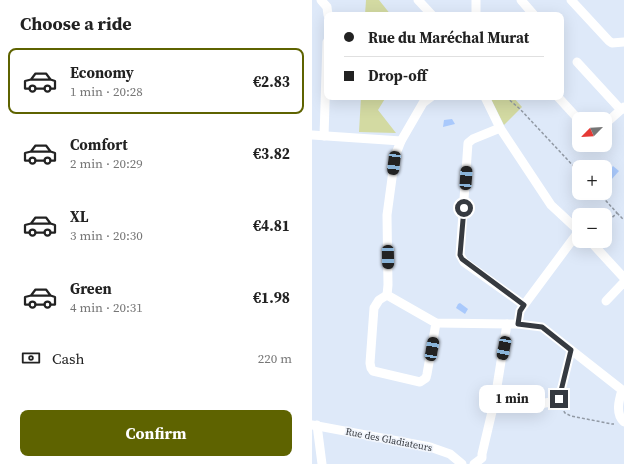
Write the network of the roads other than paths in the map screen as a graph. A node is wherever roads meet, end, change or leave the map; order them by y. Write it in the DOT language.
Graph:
graph roads {
  1 [pos="321,0"];
  2 [pos="418,0"];
  3 [pos="521,0"];
  4 [pos="571,0"];
  5 [pos="328,12"];
  6 [pos="429,12"];
  7 [pos="531,12"];
  8 [pos="624,42"];
  9 [pos="577,62"];
  10 [pos="325,100"];
  11 [pos="427,100"];
  12 [pos="486,100"];
  13 [pos="561,100"];
  14 [pos="622,108"];
  15 [pos="572,112"];
  16 [pos="612,117"];
  17 [pos="500,128"];
  18 [pos="312,135"];
  19 [pos="324,136"];
  20 [pos="401,141"];
  21 [pos="572,224"];
  22 [pos="572,240"];
  23 [pos="596,248"];
  24 [pos="624,278"];
  25 [pos="624,282"];
  26 [pos="387,294"];
  27 [pos="606,300"];
  28 [pos="524,305"];
  29 [pos="436,323"];
  30 [pos="508,324"];
  31 [pos="518,324"];
  32 [pos="571,350"];
  33 [pos="623,390"];
  34 [pos="495,399"];
  35 [pos="622,420"];
  36 [pos="314,425"];
  37 [pos="485,461"];
  38 [pos="322,464"];
  39 [pos="462,464"];
  40 [pos="474,464"];
  1 -- 5 [label="street"];
  2 -- 6 [label="street"];
  3 -- 7 [label="street"];
  4 -- 8 [label="street"];
  9 -- 14 [label="street"];
  10 -- 19 [label="street"];
  11 -- 20 [label="street"];
  12 -- 17 [label="street"];
  13 -- 15 [label="street"];
  14 -- 16 [label="street"];
  17 -- 21 [label="street"];
  17 -- 28 [label="street"];
  18 -- 19 [label="street"];
  19 -- 20 [label="street"];
  20 -- 26 [label="street"];
  22 -- 28 [label="street"];
  23 -- 24 [label="street"];
  25 -- 27 [label="street"];
  26 -- 29 [label="street"];
  26 -- 29 [label="street"];
  28 -- 31 [label="street"];
  29 -- 30 [label="street"];
  30 -- 31 [label="street"];
  30 -- 34 [label="street"];
  31 -- 32 [label="street"];
  32 -- 33 [label="street"];
  32 -- 34 [label="street"];
  33 -- 35 [label="street"];
  34 -- 37 [label="street"];
  36 -- 38 [label="street"];
  36 -- 39 [label="street, Rue des Gladiateurs"];
  37 -- 40 [label="street"];
}
